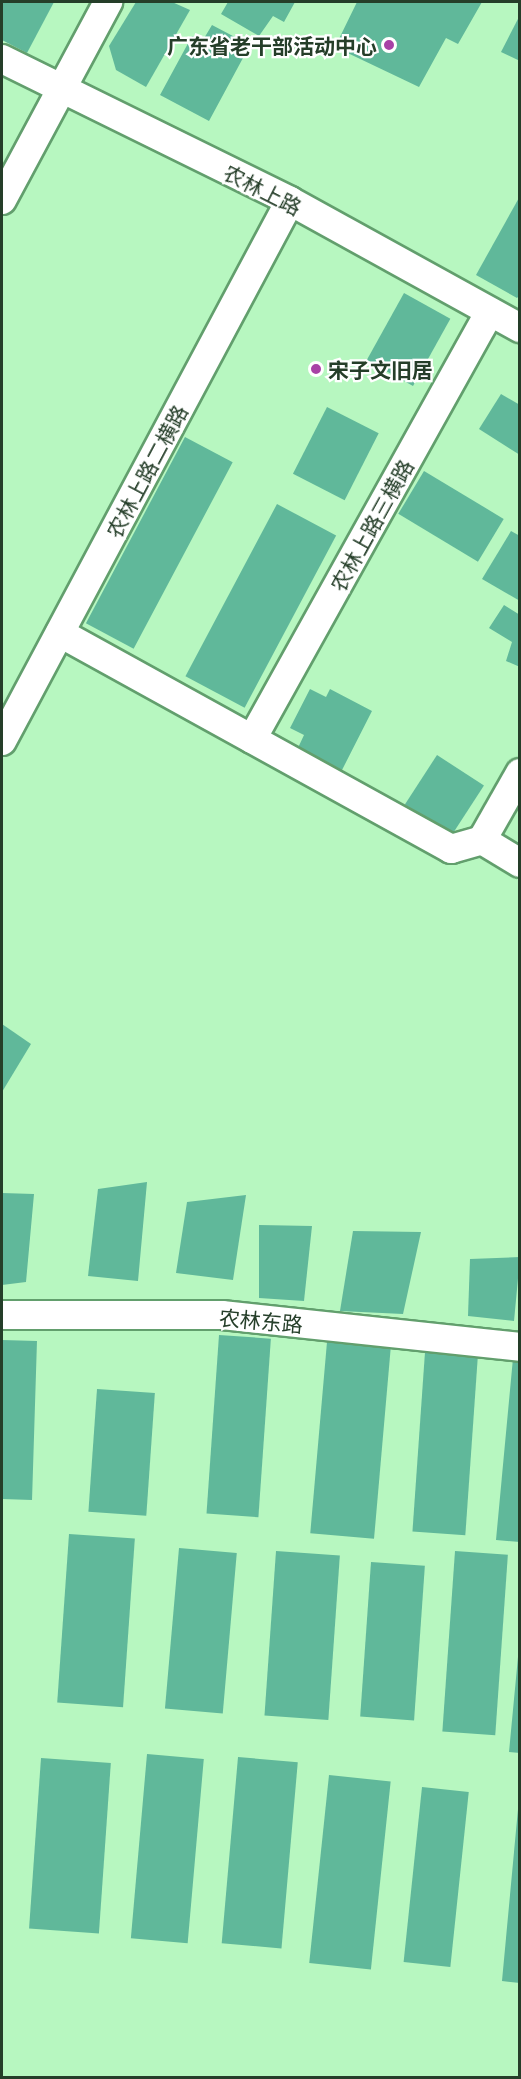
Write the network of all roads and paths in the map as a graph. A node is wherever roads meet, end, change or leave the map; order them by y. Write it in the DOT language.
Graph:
graph roads {
  1 [pos="108,2"];
  2 [pos="2,59"];
  3 [pos="60,89"];
  4 [pos="2,200"];
  5 [pos="290,201"];
  6 [pos="490,312"];
  7 [pos="519,328"];
  8 [pos="60,633"];
  9 [pos="252,739"];
  10 [pos="2,741"];
  11 [pos="519,773"];
  12 [pos="482,840"];
  13 [pos="519,863"];
  14 [pos="2,1315"];
  15 [pos="519,1347"];
  1 -- 3 [label="street"];
  2 -- 3 [label="street, 农林上路"];
  3 -- 4 [label="street"];
  3 -- 5 [label="street, 农林上路"];
  5 -- 6 [label="street, 农林上路"];
  5 -- 8 [label="street, 农林上路二横路"];
  6 -- 7 [label="street, 农林上路"];
  6 -- 9 [label="street, 农林上路三横路"];
  8 -- 9 [label="street"];
  8 -- 10 [label="street, 农林上路二横路"];
  9 -- 12 [label="street"];
  11 -- 12 [label="street"];
  12 -- 13 [label="street"];
  14 -- 15 [label="street, 农林东路"];
}
